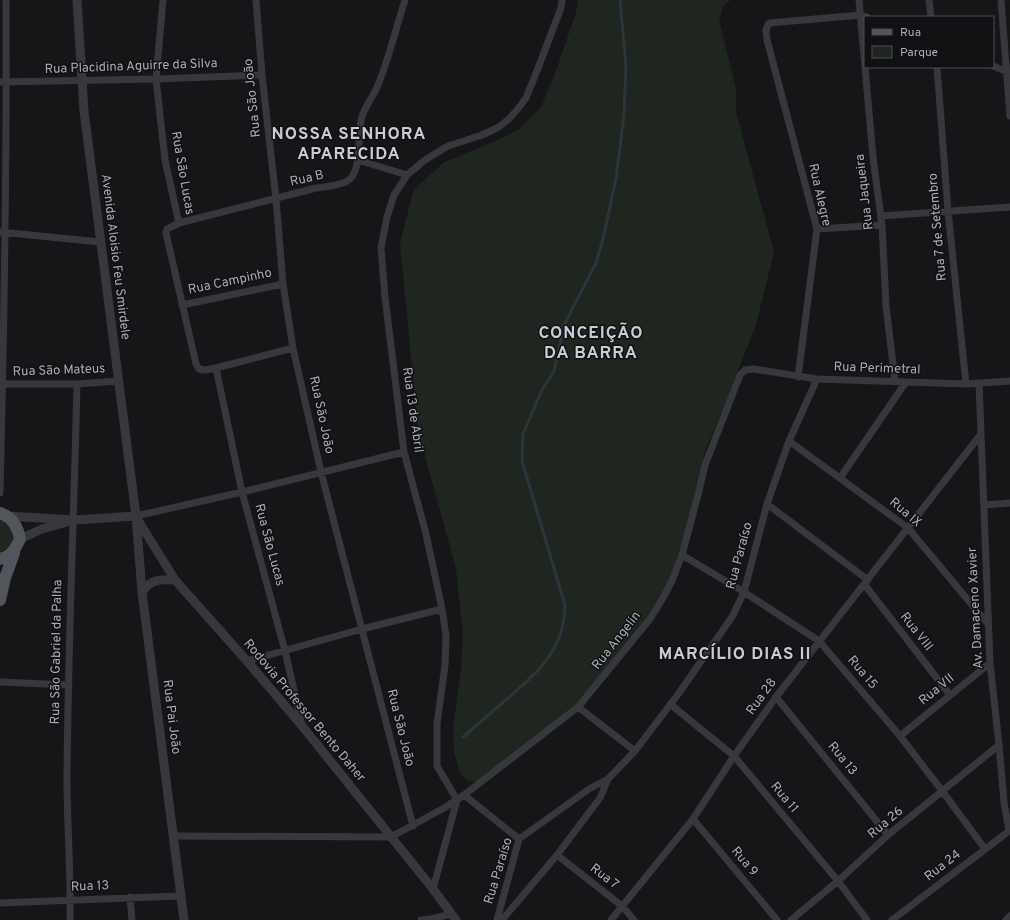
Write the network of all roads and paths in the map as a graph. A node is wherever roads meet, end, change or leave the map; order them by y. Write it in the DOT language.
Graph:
graph roads {
  1 [pos="6,0"];
  2 [pos="77,0"];
  3 [pos="163,0"];
  4 [pos="256,0"];
  5 [pos="405,0"];
  6 [pos="562,0"];
  7 [pos="859,0"];
  8 [pos="929,0"];
  9 [pos="1001,0"];
  10 [pos="864,16"];
  11 [pos="931,16"];
  12 [pos="994,66"];
  13 [pos="867,68"];
  14 [pos="937,68"];
  15 [pos="1008,72"];
  16 [pos="262,75"];
  17 [pos="156,79"];
  18 [pos="82,81"];
  19 [pos="3,82"];
  20 [pos="1010,116"];
  21 [pos="358,160"];
  22 [pos="407,175"];
  23 [pos="276,199"];
  24 [pos="1010,207"];
  25 [pos="948,211"];
  26 [pos="880,216"];
  27 [pos="179,223"];
  28 [pos="882,224"];
  29 [pos="817,229"];
  30 [pos="2,232"];
  31 [pos="100,242"];
  32 [pos="283,284"];
  33 [pos="182,305"];
  34 [pos="293,348"];
  35 [pos="216,368"];
  36 [pos="743,371"];
  37 [pos="798,376"];
  38 [pos="817,379"];
  39 [pos="118,381"];
  40 [pos="895,381"];
  41 [pos="1010,381"];
  42 [pos="906,382"];
  43 [pos="979,383"];
  44 [pos="1,384"];
  45 [pos="77,384"];
  46 [pos="966,384"];
  47 [pos="982,434"];
  48 [pos="789,441"];
  49 [pos="404,452"];
  50 [pos="321,472"];
  51 [pos="840,478"];
  52 [pos="242,492"];
  53 [pos="0,493"];
  54 [pos="1010,503"];
  55 [pos="767,504"];
  56 [pos="984,505"];
  57 [pos="4,514"];
  58 [pos="136,516"];
  59 [pos="74,520"];
  60 [pos="908,528"];
  61 [pos="20,539"];
  62 [pos="14,553"];
  63 [pos="682,555"];
  64 [pos="0,559"];
  65 [pos="175,580"];
  66 [pos="866,582"];
  67 [pos="142,592"];
  68 [pos="744,592"];
  69 [pos="0,600"];
  70 [pos="442,609"];
  71 [pos="988,624"];
  72 [pos="362,629"];
  73 [pos="819,641"];
  74 [pos="285,651"];
  75 [pos="247,661"];
  76 [pos="990,663"];
  77 [pos="0,682"];
  78 [pos="69,685"];
  79 [pos="950,695"];
  80 [pos="776,697"];
  81 [pos="670,704"];
  82 [pos="578,707"];
  83 [pos="303,727"];
  84 [pos="900,736"];
  85 [pos="999,745"];
  86 [pos="635,751"];
  87 [pos="734,756"];
  88 [pos="608,779"];
  89 [pos="943,792"];
  90 [pos="464,795"];
  91 [pos="457,800"];
  92 [pos="693,819"];
  93 [pos="413,826"];
  94 [pos="1010,831"];
  95 [pos="888,835"];
  96 [pos="173,836"];
  97 [pos="391,837"];
  98 [pos="519,839"];
  99 [pos="985,848"];
  100 [pos="557,855"];
  101 [pos="838,881"];
  102 [pos="434,889"];
  103 [pos="180,896"];
  104 [pos="130,897"];
  105 [pos="70,899"];
  106 [pos="0,903"];
  107 [pos="622,906"];
  108 [pos="1010,916"];
  109 [pos="453,917"];
  110 [pos="70,920"];
  111 [pos="132,920"];
  112 [pos="184,920"];
  113 [pos="421,920"];
  114 [pos="497,920"];
  115 [pos="502,920"];
  116 [pos="611,920"];
  117 [pos="634,920"];
  118 [pos="777,920"];
  119 [pos="791,920"];
  120 [pos="868,920"];
  121 [pos="892,920"];
  122 [pos="1006,920"];
  1 -- 19 [label="street"];
  2 -- 18 [label="street, Avenida Aloisio Feu Smirdele"];
  3 -- 17 [label="street, Rua São Lucas"];
  4 -- 16 [label="street, Rua São João"];
  5 -- 21 [label="street, Rua B"];
  6 -- 22 [label="street, Rua 13 de Abril"];
  7 -- 10 [label="street, Rua Jaqueira"];
  8 -- 11 [label="street"];
  9 -- 15 [label="street"];
  10 -- 29 [label="street, Rua Alegre"];
  12 -- 15 [label="street"];
  13 -- 26 [label="street, Rua Jaqueira"];
  14 -- 25 [label="street, Rua 7 de Setembro"];
  15 -- 20 [label="street"];
  16 -- 17 [label="street, Rua Placidina Aguirre da Silva"];
  16 -- 23 [label="street, Rua São João"];
  17 -- 18 [label="street, Rua Placidina Aguirre da Silva"];
  17 -- 27 [label="street, Rua São Lucas"];
  18 -- 19 [label="street, Rua Placidina Aguirre da Silva"];
  18 -- 31 [label="street, Avenida Aloisio Feu Smirdele"];
  19 -- 30 [label="street"];
  21 -- 22 [label="street"];
  21 -- 23 [label="street, Rua B"];
  22 -- 49 [label="street, Rua 13 de Abril"];
  23 -- 27 [label="street, Rua B"];
  23 -- 32 [label="street, Rua São João"];
  24 -- 25 [label="street"];
  25 -- 26 [label="street"];
  25 -- 46 [label="street, Rua 7 de Setembro"];
  26 -- 28 [label="street, Rua Jaqueira"];
  27 -- 33 [label="street, Rua São Lucas"];
  28 -- 29 [label="street"];
  28 -- 40 [label="street, Rua Jaqueira"];
  29 -- 37 [label="street, Rua Alegre"];
  30 -- 31 [label="street"];
  30 -- 44 [label="street"];
  31 -- 39 [label="street, Avenida Aloisio Feu Smirdele"];
  32 -- 33 [label="street, Rua Campinho"];
  32 -- 34 [label="street, Rua São João"];
  33 -- 35 [label="street, Rua São Lucas"];
  34 -- 35 [label="street"];
  34 -- 50 [label="street, Rua São João"];
  35 -- 52 [label="street, Rua São Lucas"];
  36 -- 37 [label="street, Rua Perimetral"];
  36 -- 63 [label="street, Rua Angelin"];
  37 -- 38 [label="street, Rua Perimetral"];
  38 -- 40 [label="street, Rua Perimetral"];
  38 -- 48 [label="street, Rua Paraíso"];
  39 -- 45 [label="street, Rua São Mateus"];
  39 -- 58 [label="street, Avenida Aloisio Feu Smirdele"];
  40 -- 42 [label="street, Rua Perimetral"];
  41 -- 43 [label="street, Rua Perimetral"];
  42 -- 46 [label="street, Rua Perimetral"];
  42 -- 51 [label="street"];
  43 -- 46 [label="street, Rua Perimetral"];
  43 -- 47 [label="street, Av. Damaceno Xavier"];
  44 -- 45 [label="street, Rua São Mateus"];
  44 -- 53 [label="street"];
  45 -- 59 [label="street, Rua São Gabriel da Palha"];
  47 -- 56 [label="street, Av. Damaceno Xavier"];
  47 -- 60 [label="street, Rua 28"];
  48 -- 51 [label="street, Rua IX"];
  48 -- 55 [label="street, Rua Paraíso"];
  49 -- 50 [label="street"];
  49 -- 70 [label="street, Rua 13 de Abril"];
  50 -- 52 [label="street"];
  50 -- 72 [label="street, Rua São João"];
  51 -- 60 [label="street, Rua IX"];
  52 -- 58 [label="street"];
  52 -- 74 [label="street, Rua São Lucas"];
  54 -- 56 [label="street"];
  55 -- 66 [label="street, Rua VIII"];
  55 -- 68 [label="street, Rua Paraíso"];
  56 -- 71 [label="street, Av. Damaceno Xavier"];
  57 -- 59 [label="street"];
  57 -- 61 [label="main road"];
  58 -- 59 [label="street"];
  58 -- 65 [label="street, Rodovia Professor Bento Daher"];
  58 -- 67 [label="street, Rua Pai João"];
  59 -- 61 [label="street"];
  59 -- 78 [label="street, Rua São Gabriel da Palha"];
  60 -- 66 [label="street, Rua 28"];
  60 -- 71 [label="street, Rua IX"];
  61 -- 62 [label="main road"];
  62 -- 64 [label="main road"];
  62 -- 69 [label="main road"];
  63 -- 68 [label="street, Rua 15"];
  63 -- 82 [label="street, Rua Angelin"];
  65 -- 67 [label="street"];
  65 -- 75 [label="street, Rodovia Professor Bento Daher"];
  66 -- 73 [label="street, Rua 28"];
  66 -- 79 [label="street, Rua VIII"];
  67 -- 96 [label="street, Rua Pai João"];
  68 -- 73 [label="street, Rua 15"];
  68 -- 81 [label="street, Rua Paraíso"];
  70 -- 72 [label="street"];
  70 -- 91 [label="street, Rua 13 de Abril"];
  71 -- 76 [label="street, Av. Damaceno Xavier"];
  72 -- 74 [label="street"];
  72 -- 93 [label="street, Rua São João"];
  73 -- 80 [label="street, Rua 28"];
  73 -- 84 [label="street, Rua 15"];
  74 -- 75 [label="street"];
  74 -- 83 [label="street, Rua São Lucas"];
  75 -- 83 [label="street, Rodovia Professor Bento Daher"];
  76 -- 79 [label="street, Rua VII"];
  76 -- 85 [label="street, Av. Damaceno Xavier"];
  77 -- 78 [label="street"];
  78 -- 105 [label="street, Rua São Gabriel da Palha"];
  79 -- 84 [label="street, Rua VII"];
  80 -- 87 [label="street, Rua 28"];
  80 -- 95 [label="street, Rua 13"];
  81 -- 86 [label="street, Rua Paraíso"];
  81 -- 87 [label="street, Rua 11"];
  82 -- 86 [label="street"];
  82 -- 90 [label="street, Rua Angelin"];
  83 -- 97 [label="street, Rodovia Professor Bento Daher"];
  84 -- 89 [label="street, Rua 15"];
  85 -- 89 [label="street, Rua 26"];
  85 -- 94 [label="street, Av. Damaceno Xavier"];
  86 -- 88 [label="street, Rua Paraíso"];
  87 -- 92 [label="street, Rua 28"];
  87 -- 101 [label="street, Rua 11"];
  88 -- 98 [label="street, Rua Paraíso"];
  88 -- 100 [label="street, Rua Paraíso"];
  89 -- 95 [label="street, Rua 26"];
  89 -- 99 [label="street, Rua 15"];
  90 -- 91 [label="street, Rua Angelin"];
  90 -- 98 [label="street"];
  91 -- 93 [label="street, Rua Angelin"];
  91 -- 102 [label="street"];
  92 -- 107 [label="street, Rua 28"];
  92 -- 118 [label="street, Rua 9"];
  93 -- 97 [label="street, Rua Angelin"];
  94 -- 99 [label="street, Rua 24"];
  95 -- 101 [label="street, Rua 26"];
  96 -- 97 [label="street"];
  96 -- 103 [label="street, Rua Pai João"];
  97 -- 102 [label="street, Rodovia Professor Bento Daher"];
  98 -- 114 [label="street, Rua Paraíso"];
  99 -- 121 [label="street, Rua 24"];
  100 -- 107 [label="street, Rua 7"];
  100 -- 115 [label="street, Rua Paraíso"];
  101 -- 119 [label="street, Rua 26"];
  101 -- 120 [label="street, Rua 11"];
  102 -- 109 [label="street, Rodovia Professor Bento Daher"];
  103 -- 104 [label="street, Rua 13"];
  103 -- 112 [label="street, Rua Pai João"];
  104 -- 105 [label="street, Rua 13"];
  104 -- 111 [label="street"];
  105 -- 106 [label="street, Rua 13"];
  105 -- 110 [label="street, Rua São Gabriel da Palha"];
  107 -- 116 [label="street, Rua 28"];
  107 -- 117 [label="street, Rua 7"];
  108 -- 122 [label="street"];
  109 -- 113 [label="street"];
}
